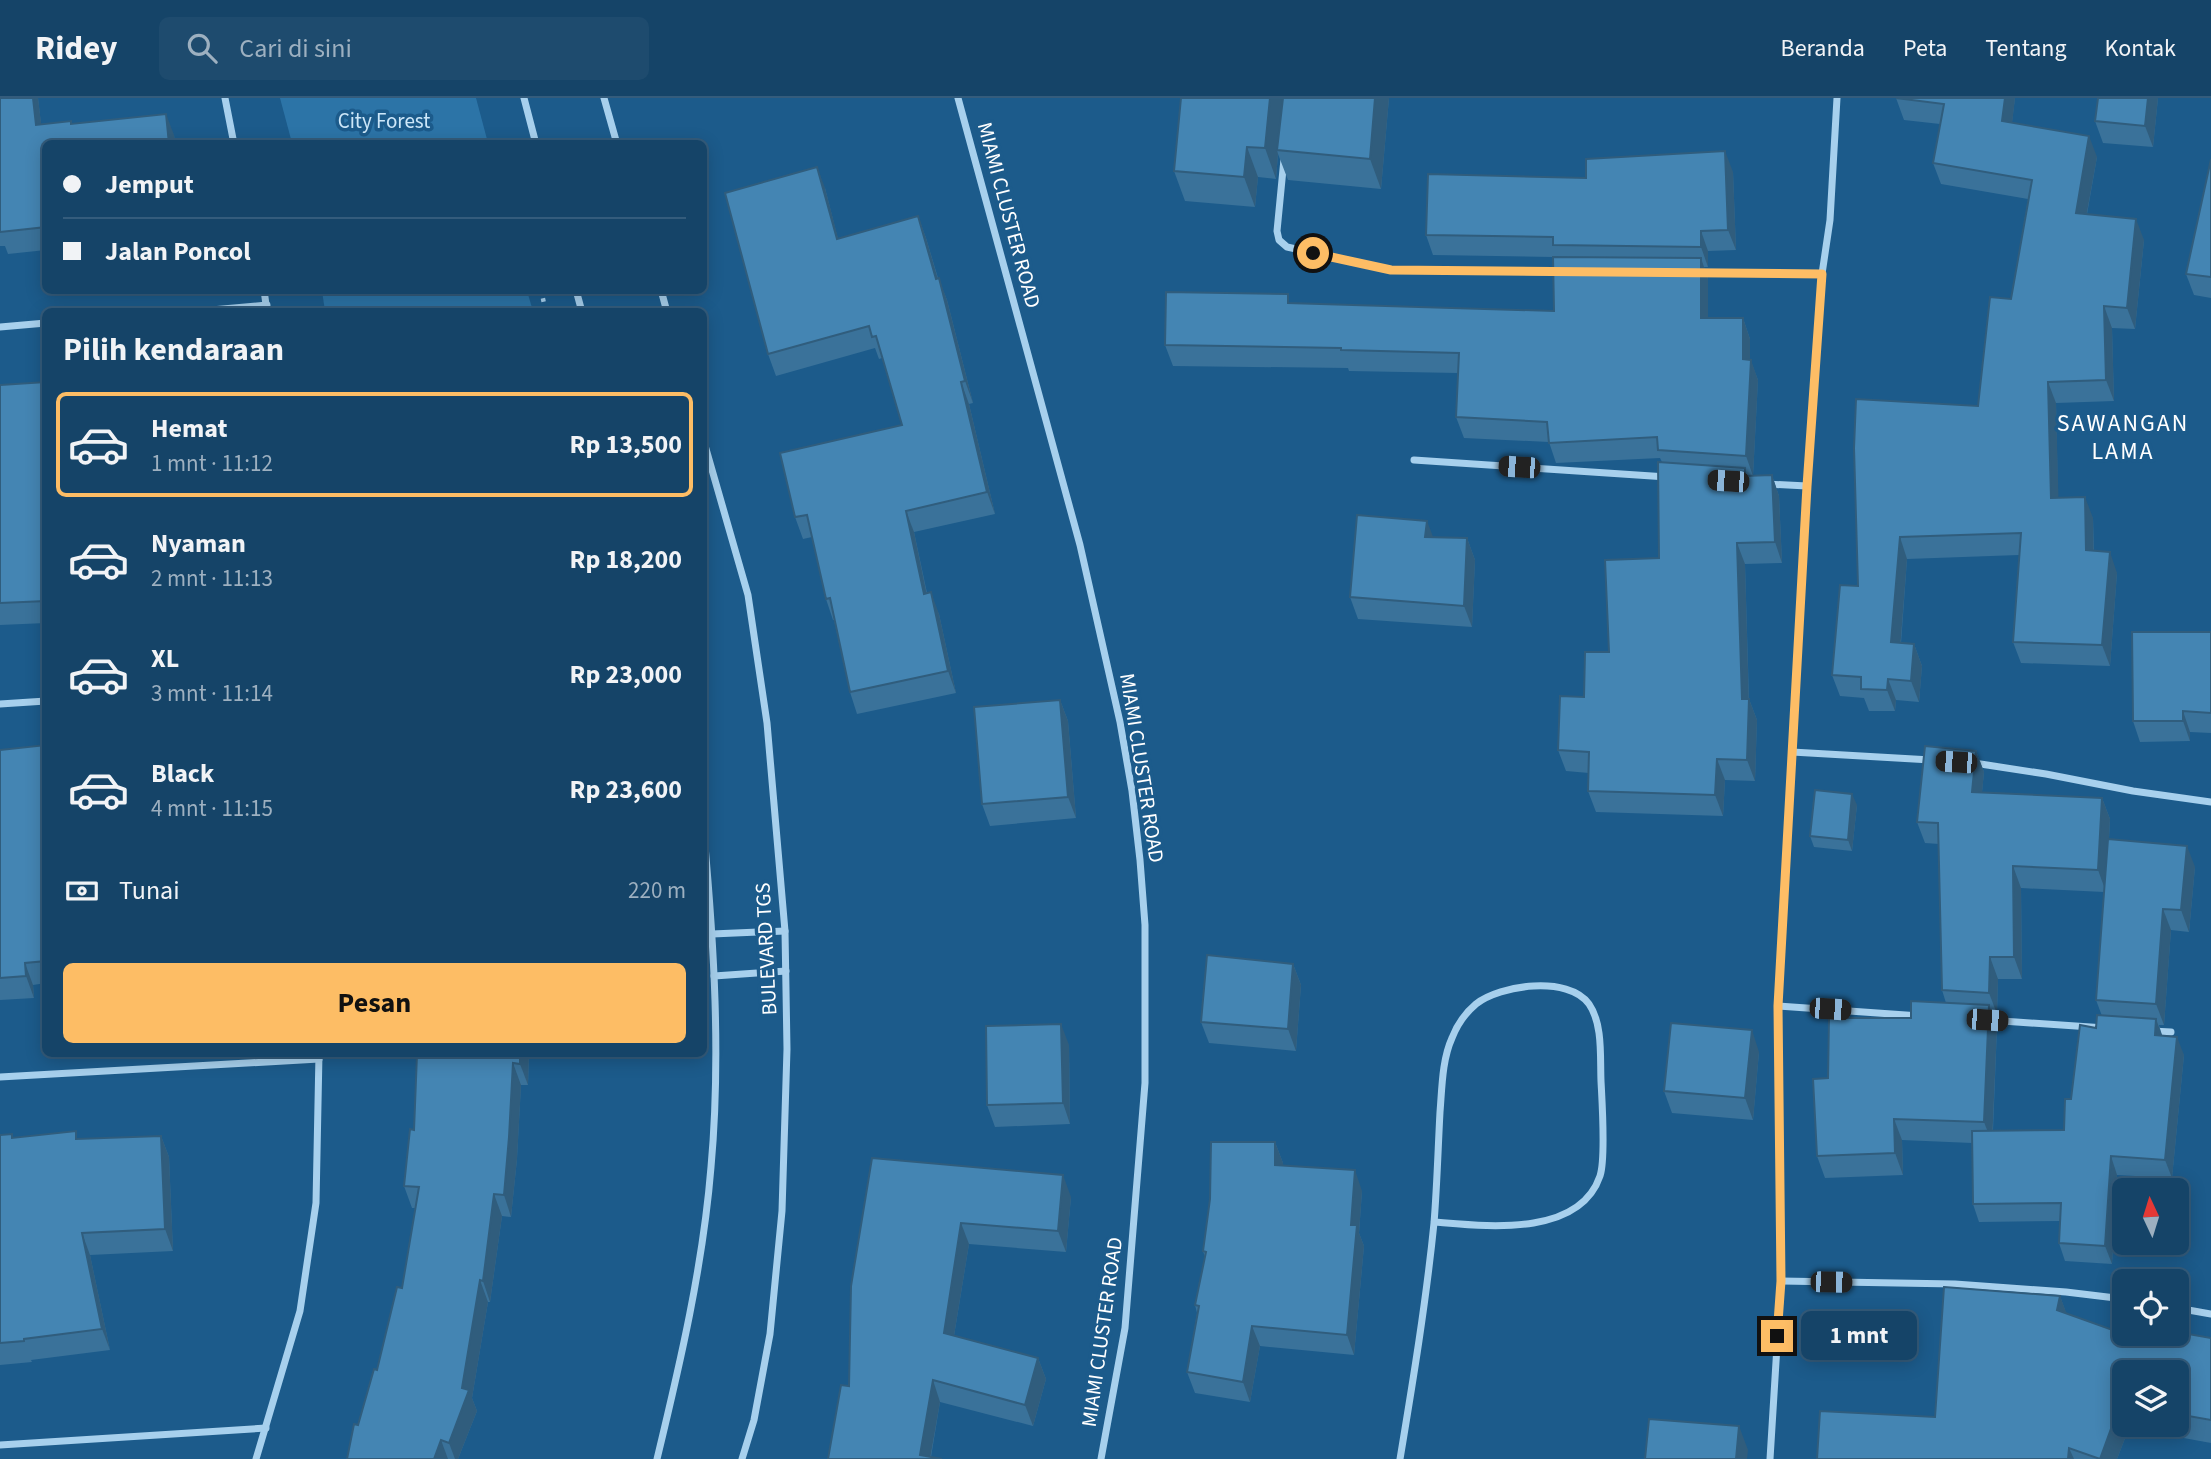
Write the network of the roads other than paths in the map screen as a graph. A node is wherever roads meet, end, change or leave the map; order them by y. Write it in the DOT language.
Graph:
graph roads {
  1 [pos="225,98"];
  2 [pos="524,98"];
  3 [pos="604,98"];
  4 [pos="958,98"];
  5 [pos="1837,98"];
  6 [pos="233,140"];
  7 [pos="535,140"];
  8 [pos="616,140"];
  9 [pos="1285,152"];
  10 [pos="1572,272"];
  11 [pos="1683,273"];
  12 [pos="1822,274"];
  13 [pos="42,323"];
  14 [pos="0,327"];
  15 [pos="707,453"];
  16 [pos="1414,460"];
  17 [pos="1672,477"];
  18 [pos="1753,483"];
  19 [pos="1807,486"];
  20 [pos="42,701"];
  21 [pos="0,704"];
  22 [pos="1792,752"];
  23 [pos="1943,761"];
  24 [pos="1970,763"];
  25 [pos="2211,802"];
  26 [pos="707,872"];
  27 [pos="785,931"];
  28 [pos="712,934"];
  29 [pos="786,971"];
  30 [pos="714,976"];
  31 [pos="1778,1006"];
  32 [pos="1927,1016"];
  33 [pos="1981,1020"];
  34 [pos="2117,1029"];
  35 [pos="2144,1031"];
  36 [pos="2171,1032"];
  37 [pos="304,1057"];
  38 [pos="319,1057"];
  39 [pos="0,1077"];
  40 [pos="1434,1222"];
  41 [pos="1781,1281"];
  42 [pos="2112,1298"];
  43 [pos="2189,1310"];
  44 [pos="2211,1314"];
  45 [pos="267,1427"];
  46 [pos="0,1445"];
  47 [pos="256,1459"];
  48 [pos="657,1459"];
  49 [pos="742,1459"];
  50 [pos="1101,1459"];
  51 [pos="1400,1459"];
  52 [pos="1770,1459"];
  1 -- 6 [label="street"];
  2 -- 7 [label="street"];
  3 -- 8 [label="street"];
  4 -- 50 [label="street, MIAMI CLUSTER ROAD"];
  5 -- 12 [label="street"];
  9 -- 10 [label="street"];
  11 -- 12 [label="street"];
  12 -- 19 [label="street"];
  13 -- 14 [label="street"];
  15 -- 27 [label="street, BULEVARD TGS"];
  16 -- 17 [label="street"];
  18 -- 19 [label="street"];
  19 -- 22 [label="street"];
  20 -- 21 [label="street"];
  22 -- 23 [label="street"];
  22 -- 31 [label="street"];
  24 -- 25 [label="street"];
  26 -- 28 [label="street"];
  27 -- 28 [label="street"];
  27 -- 29 [label="street, BULEVARD TGS"];
  28 -- 30 [label="street"];
  29 -- 30 [label="street"];
  29 -- 49 [label="street, BULEVARD TGS"];
  30 -- 48 [label="street"];
  31 -- 32 [label="street"];
  31 -- 41 [label="street"];
  33 -- 34 [label="street"];
  35 -- 36 [label="street"];
  37 -- 39 [label="street"];
  38 -- 45 [label="street"];
  40 -- 40 [label="street"];
  40 -- 51 [label="street"];
  41 -- 42 [label="street"];
  41 -- 52 [label="street"];
  43 -- 44 [label="street"];
  45 -- 46 [label="street"];
  45 -- 47 [label="street"];
}
